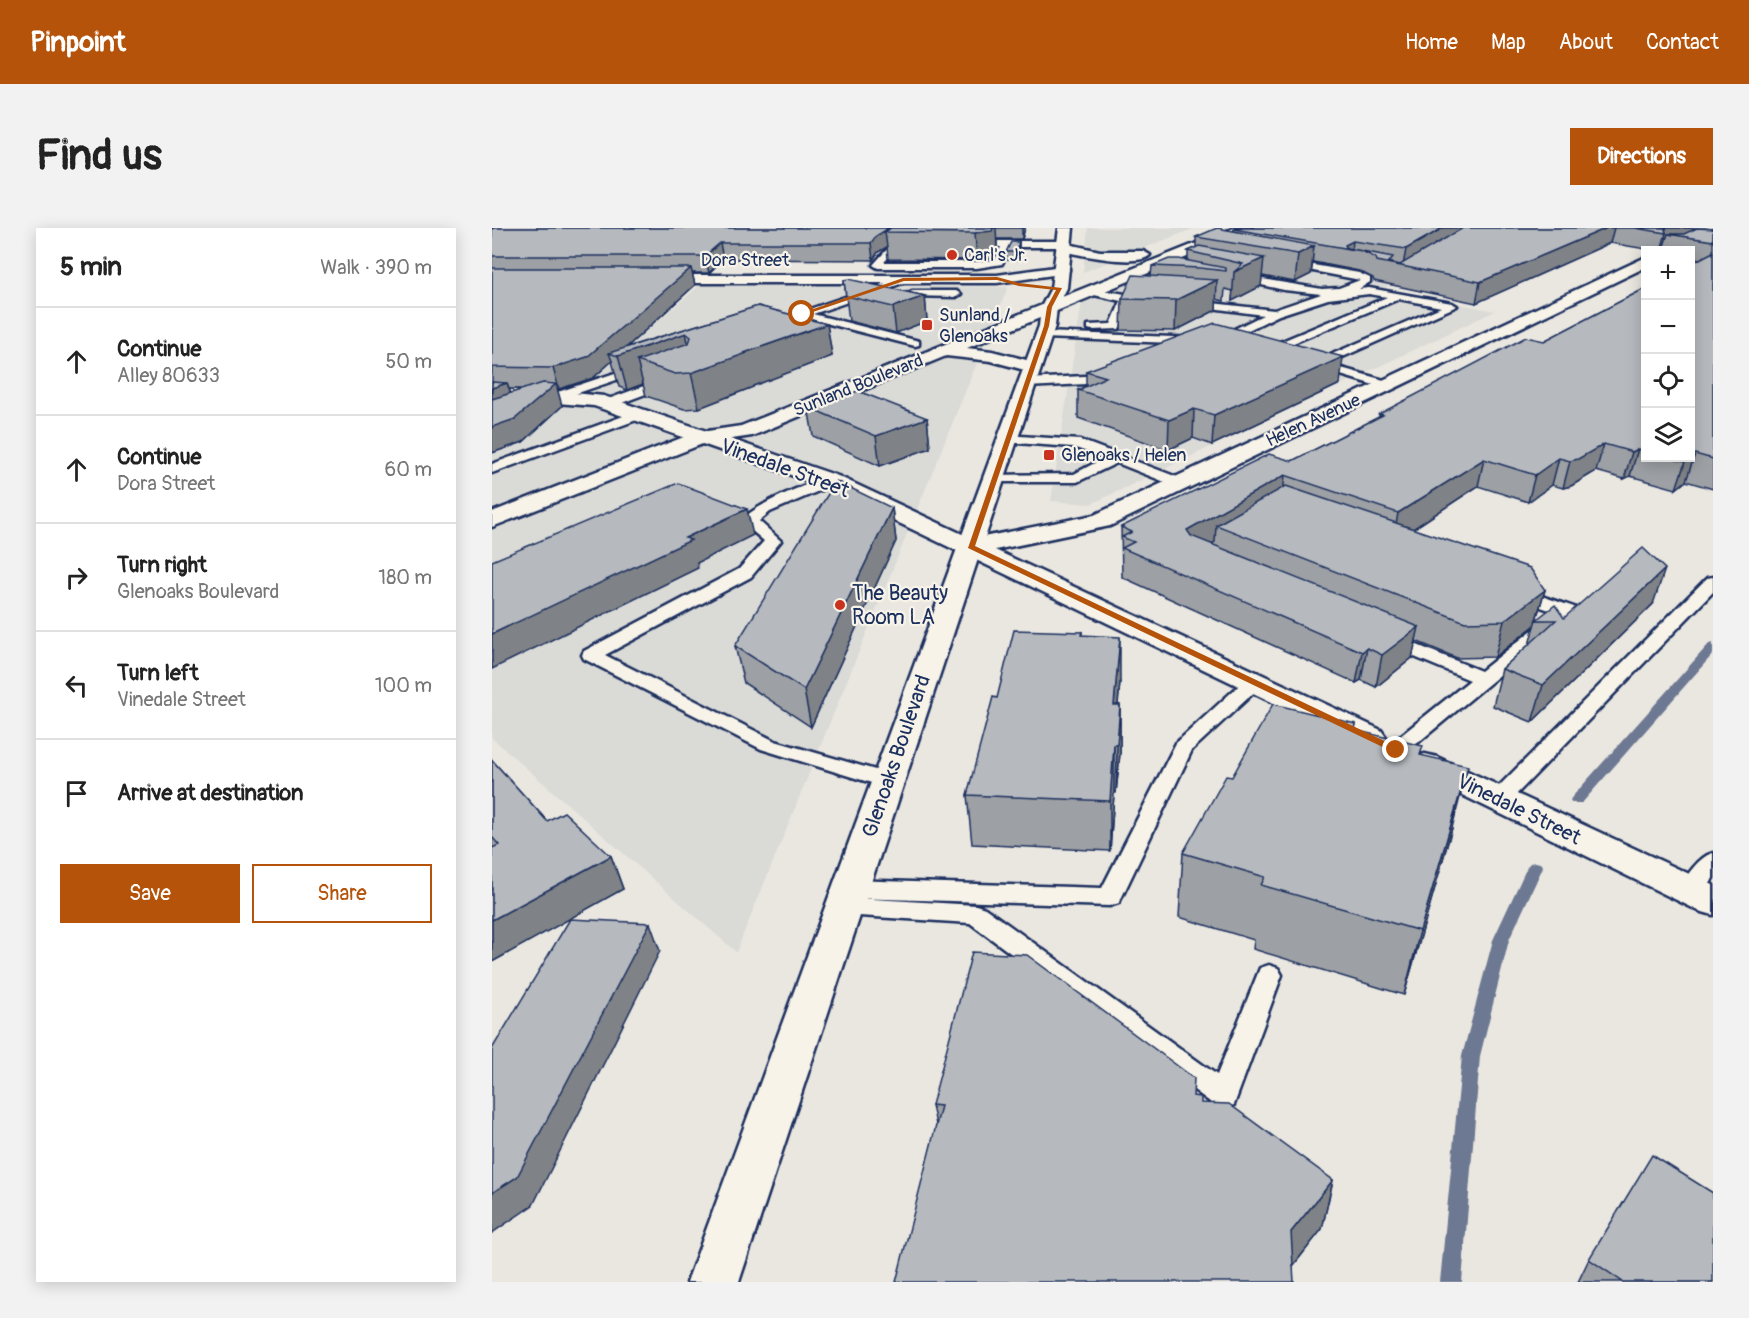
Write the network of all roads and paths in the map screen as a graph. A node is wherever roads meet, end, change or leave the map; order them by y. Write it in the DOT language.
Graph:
graph roads {
  1 [pos="1066,228"];
  2 [pos="1245,228"];
  3 [pos="1209,242"];
  4 [pos="924,244"];
  5 [pos="960,244"];
  6 [pos="1007,244"];
  7 [pos="1063,245"];
  8 [pos="1227,245"];
  9 [pos="1283,254"];
  10 [pos="1143,255"];
  11 [pos="1270,260"];
  12 [pos="1161,262"];
  13 [pos="1641,263"];
  14 [pos="878,265"];
  15 [pos="1177,266"];
  16 [pos="1362,267"];
  17 [pos="1062,270"];
  18 [pos="1221,274"];
  19 [pos="1127,276"];
  20 [pos="632,279"];
  21 [pos="997,279"];
  22 [pos="1143,279"];
  23 [pos="866,286"];
  24 [pos="1360,286"];
  25 [pos="1059,288"];
  26 [pos="1383,288"];
  27 [pos="1088,291"];
  28 [pos="1321,292"];
  29 [pos="956,294"];
  30 [pos="1234,294"];
  31 [pos="1334,295"];
  32 [pos="1398,296"];
  33 [pos="1127,299"];
  34 [pos="1217,305"];
  35 [pos="1049,307"];
  36 [pos="808,312"];
  37 [pos="1275,313"];
  38 [pos="981,318"];
  39 [pos="758,329"];
  40 [pos="1045,331"];
  41 [pos="1222,339"];
  42 [pos="920,341"];
  43 [pos="1198,341"];
  44 [pos="1256,348"];
  45 [pos="943,351"];
  46 [pos="893,352"];
  47 [pos="1165,352"];
  48 [pos="1287,356"];
  49 [pos="1131,364"];
  50 [pos="648,366"];
  51 [pos="1029,375"];
  52 [pos="682,376"];
  53 [pos="1387,385"];
  54 [pos="492,396"];
  55 [pos="556,397"];
  56 [pos="607,404"];
  57 [pos="638,415"];
  58 [pos="727,416"];
  59 [pos="492,418"];
  60 [pos="701,437"];
  61 [pos="1007,439"];
  62 [pos="1116,458"];
  63 [pos="492,468"];
  64 [pos="994,479"];
  65 [pos="830,482"];
  66 [pos="1180,483"];
  67 [pos="492,520"];
  68 [pos="971,547"];
  69 [pos="1713,582"];
  70 [pos="1502,587"];
  71 [pos="1372,633"];
  72 [pos="1483,680"];
  73 [pos="1254,682"];
  74 [pos="1396,750"];
  75 [pos="888,781"];
  76 [pos="1499,799"];
  77 [pos="1713,861"];
  78 [pos="1702,896"];
  79 [pos="846,898"];
  80 [pos="1269,975"];
  81 [pos="713,1282"];
  1 -- 7 [label="main road, Glenoaks Boulevard"];
  2 -- 3 [label="main road, Sunland Boulevard"];
  3 -- 8 [label="lane"];
  3 -- 10 [label="main road, Sunland Boulevard"];
  3 -- 12 [label="main road, Sunland Boulevard"];
  4 -- 14 [label="lane"];
  5 -- 6 [label="lane"];
  6 -- 7 [label="lane"];
  6 -- 14 [label="lane"];
  7 -- 10 [label="main road"];
  7 -- 17 [label="main road, Glenoaks Boulevard"];
  9 -- 16 [label="lane"];
  10 -- 25 [label="main road, Sunland Boulevard"];
  11 -- 24 [label="lane"];
  12 -- 15 [label="lane"];
  12 -- 19 [label="main road, Sunland Boulevard"];
  13 -- 53 [label="main road, Helen Avenue"];
  14 -- 23 [label="lane"];
  17 -- 21 [label="main road, Dora Street"];
  17 -- 25 [label="main road, Glenoaks Boulevard"];
  18 -- 28 [label="lane"];
  19 -- 22 [label="lane"];
  19 -- 27 [label="main road, Sunland Boulevard"];
  20 -- 23 [label="main road, Dora Street"];
  21 -- 23 [label="main road, Dora Street"];
  21 -- 25 [label="main road, Dora Street"];
  23 -- 29 [label="lane"];
  23 -- 36 [label="lane"];
  24 -- 26 [label="lane"];
  24 -- 28 [label="lane"];
  25 -- 35 [label="main road, Glenoaks Boulevard"];
  25 -- 38 [label="main road, Sunland Boulevard"];
  26 -- 31 [label="lane"];
  26 -- 32 [label="lane"];
  27 -- 33 [label="lane"];
  27 -- 35 [label="main road, Sunland Boulevard"];
  28 -- 31 [label="lane"];
  30 -- 34 [label="lane"];
  31 -- 37 [label="lane"];
  32 -- 44 [label="lane"];
  32 -- 53 [label="lane"];
  33 -- 34 [label="lane"];
  33 -- 40 [label="lane"];
  34 -- 37 [label="lane"];
  35 -- 40 [label="main road, Glenoaks Boulevard"];
  35 -- 45 [label="main road, Sunland Boulevard"];
  36 -- 39 [label="lane"];
  36 -- 42 [label="lane"];
  37 -- 41 [label="lane"];
  40 -- 43 [label="lane"];
  40 -- 51 [label="main road, Glenoaks Boulevard"];
  41 -- 43 [label="lane"];
  41 -- 44 [label="lane"];
  42 -- 46 [label="main road, Sunland Boulevard"];
  43 -- 47 [label="lane"];
  44 -- 48 [label="lane"];
  45 -- 51 [label="main road"];
  45 -- 60 [label="main road, Sunland Boulevard"];
  49 -- 51 [label="lane"];
  50 -- 55 [label="lane"];
  51 -- 61 [label="main road, Glenoaks Boulevard"];
  52 -- 56 [label="lane"];
  53 -- 66 [label="main road, Helen Avenue"];
  54 -- 55 [label="main road, Vinedale Street"];
  55 -- 56 [label="main road, Vinedale Street"];
  55 -- 59 [label="lane"];
  56 -- 57 [label="main road, Vinedale Street"];
  57 -- 60 [label="main road, Vinedale Street"];
  57 -- 63 [label="lane"];
  58 -- 60 [label="main road, Sunland Boulevard"];
  60 -- 65 [label="main road, Vinedale Street"];
  60 -- 67 [label="main road, Sunland Boulevard"];
  61 -- 62 [label="lane"];
  61 -- 64 [label="main road, Glenoaks Boulevard"];
  62 -- 64 [label="lane"];
  62 -- 66 [label="lane"];
  64 -- 68 [label="main road, Glenoaks Boulevard"];
  65 -- 68 [label="main road, Vinedale Street"];
  65 -- 75 [label="lane"];
  66 -- 68 [label="main road, Helen Avenue"];
  68 -- 73 [label="main road, Vinedale Street"];
  68 -- 75 [label="main road, Glenoaks Boulevard"];
  69 -- 76 [label="lane"];
  70 -- 72 [label="lane"];
  71 -- 72 [label="lane"];
  72 -- 74 [label="lane"];
  73 -- 74 [label="main road, Vinedale Street"];
  73 -- 79 [label="lane"];
  74 -- 76 [label="main road, Vinedale Street"];
  75 -- 79 [label="main road, Glenoaks Boulevard"];
  76 -- 78 [label="main road, Vinedale Street"];
  77 -- 78 [label="lane"];
  79 -- 80 [label="lane"];
  79 -- 81 [label="main road, Glenoaks Boulevard"];
}
